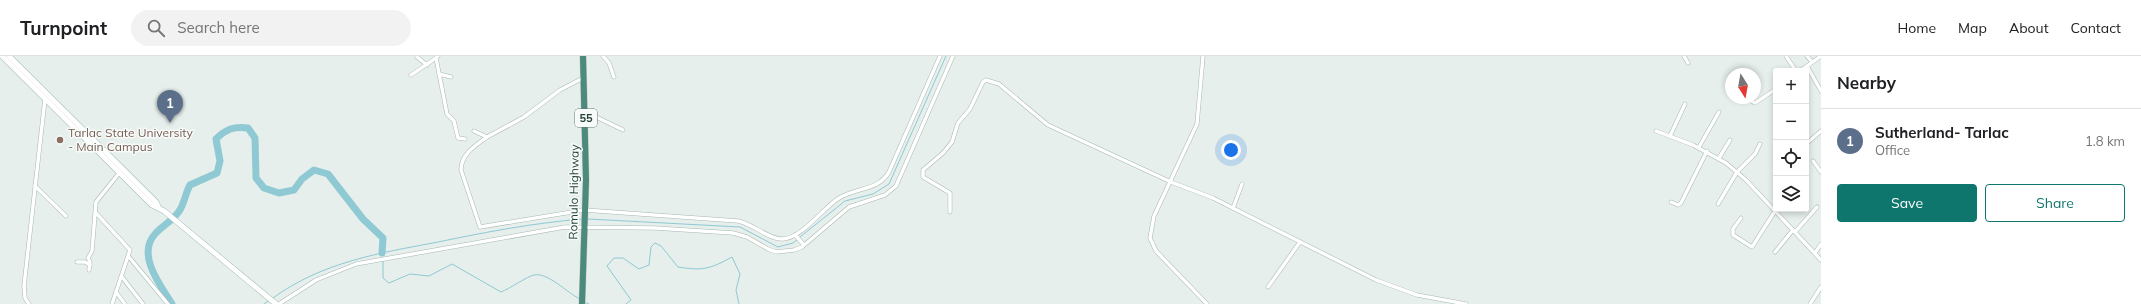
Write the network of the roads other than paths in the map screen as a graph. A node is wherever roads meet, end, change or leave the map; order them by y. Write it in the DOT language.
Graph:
graph roads {
  1 [pos="2,56"];
  2 [pos="9,56"];
  3 [pos="417,56"];
  4 [pos="583,56"];
  5 [pos="603,56"];
  6 [pos="940,56"];
  7 [pos="953,56"];
  8 [pos="1203,56"];
  9 [pos="1684,56"];
  10 [pos="1786,56"];
  11 [pos="1808,56"];
  12 [pos="1821,56"];
  13 [pos="437,57"];
  14 [pos="1812,62"];
  15 [pos="1688,63"];
  16 [pos="427,65"];
  17 [pos="1806,66"];
  18 [pos="1794,68"];
  19 [pos="1804,68"];
  20 [pos="439,74"];
  21 [pos="411,75"];
  22 [pos="451,77"];
  23 [pos="614,77"];
  24 [pos="584,78"];
  25 [pos="1773,91"];
  26 [pos="1821,91"];
  27 [pos="41,92"];
  28 [pos="45,99"];
  29 [pos="1761,99"];
  30 [pos="1685,104"];
  31 [pos="60,110"];
  32 [pos="586,112"];
  33 [pos="1719,112"];
  34 [pos="623,130"];
  35 [pos="474,131"];
  36 [pos="1656,131"];
  37 [pos="1821,131"];
  38 [pos="1670,136"];
  39 [pos="487,137"];
  40 [pos="465,139"];
  41 [pos="1730,140"];
  42 [pos="1809,141"];
  43 [pos="1760,144"];
  44 [pos="1699,147"];
  45 [pos="1707,151"];
  46 [pos="1719,158"];
  47 [pos="1813,162"];
  48 [pos="121,171"];
  49 [pos="1737,172"];
  50 [pos="1821,172"];
  51 [pos="1171,182"];
  52 [pos="1242,184"];
  53 [pos="35,186"];
  54 [pos="1671,202"];
  55 [pos="1718,204"];
  56 [pos="1817,207"];
  57 [pos="1233,208"];
  58 [pos="1773,209"];
  59 [pos="584,212"];
  60 [pos="950,212"];
  61 [pos="1774,212"];
  62 [pos="1776,212"];
  63 [pos="96,213"];
  64 [pos="66,216"];
  65 [pos="1741,218"];
  66 [pos="584,225"];
  67 [pos="1794,231"];
  68 [pos="796,236"];
  69 [pos="1300,242"];
  70 [pos="803,244"];
  71 [pos="1821,244"];
  72 [pos="1776,252"];
  73 [pos="1815,253"];
  74 [pos="128,257"];
  75 [pos="1821,260"];
  76 [pos="77,262"];
  77 [pos="90,265"];
  78 [pos="89,270"];
  79 [pos="122,277"];
  80 [pos="1268,287"];
  81 [pos="1821,287"];
  82 [pos="116,292"];
  83 [pos="28,304"];
  84 [pos="112,304"];
  85 [pos="125,304"];
  86 [pos="143,304"];
  87 [pos="168,304"];
  88 [pos="276,304"];
  89 [pos="279,304"];
  90 [pos="582,304"];
  91 [pos="1206,304"];
  92 [pos="1462,304"];
  93 [pos="1466,304"];
  94 [pos="1810,304"];
  1 -- 27 [label="main road"];
  2 -- 27 [label="main road"];
  3 -- 16 [label="street"];
  4 -- 24 [label="highway, Romulo Highway / 55"];
  5 -- 23 [label="street"];
  6 -- 68 [label="street"];
  7 -- 70 [label="street"];
  8 -- 51 [label="street"];
  9 -- 15 [label="street"];
  10 -- 18 [label="street"];
  11 -- 14 [label="street"];
  12 -- 14 [label="street"];
  13 -- 16 [label="street"];
  13 -- 20 [label="street"];
  14 -- 17 [label="street"];
  16 -- 21 [label="street"];
  17 -- 19 [label="street"];
  17 -- 26 [label="street"];
  20 -- 22 [label="street"];
  20 -- 40 [label="street"];
  24 -- 32 [label="highway, Romulo Highway / 55"];
  24 -- 39 [label="street"];
  25 -- 29 [label="street"];
  27 -- 28 [label="main road"];
  27 -- 31 [label="main road"];
  28 -- 31 [label="main road"];
  28 -- 53 [label="street"];
  30 -- 38 [label="street"];
  31 -- 48 [label="main road"];
  32 -- 34 [label="street"];
  32 -- 59 [label="highway, Romulo Highway / 55"];
  33 -- 44 [label="street"];
  35 -- 39 [label="street"];
  36 -- 38 [label="street"];
  37 -- 42 [label="street"];
  38 -- 44 [label="street"];
  39 -- 59 [label="street"];
  41 -- 46 [label="street"];
  43 -- 49 [label="street"];
  44 -- 45 [label="street"];
  45 -- 46 [label="street"];
  45 -- 54 [label="street"];
  46 -- 49 [label="street"];
  47 -- 50 [label="street"];
  48 -- 63 [label="street"];
  48 -- 88 [label="main road"];
  49 -- 55 [label="street"];
  49 -- 58 [label="street"];
  51 -- 57 [label="street"];
  51 -- 60 [label="street"];
  51 -- 91 [label="street"];
  52 -- 57 [label="street"];
  53 -- 64 [label="street"];
  53 -- 83 [label="street"];
  56 -- 67 [label="street"];
  57 -- 69 [label="street"];
  59 -- 66 [label="highway, Romulo Highway / 55"];
  59 -- 68 [label="street"];
  61 -- 65 [label="street"];
  62 -- 67 [label="street"];
  63 -- 74 [label="street"];
  63 -- 77 [label="street"];
  66 -- 70 [label="street"];
  66 -- 89 [label="street"];
  66 -- 90 [label="highway, Romulo Highway / 55"];
  67 -- 72 [label="street"];
  67 -- 73 [label="street"];
  68 -- 70 [label="street"];
  69 -- 80 [label="street"];
  69 -- 92 [label="street"];
  71 -- 73 [label="street"];
  73 -- 75 [label="street"];
  74 -- 79 [label="street"];
  74 -- 87 [label="street"];
  76 -- 77 [label="street"];
  77 -- 78 [label="street"];
  79 -- 82 [label="street"];
  79 -- 86 [label="street"];
  81 -- 94 [label="street"];
  82 -- 84 [label="street"];
  82 -- 85 [label="street"];
  92 -- 93 [label="street"];
}
